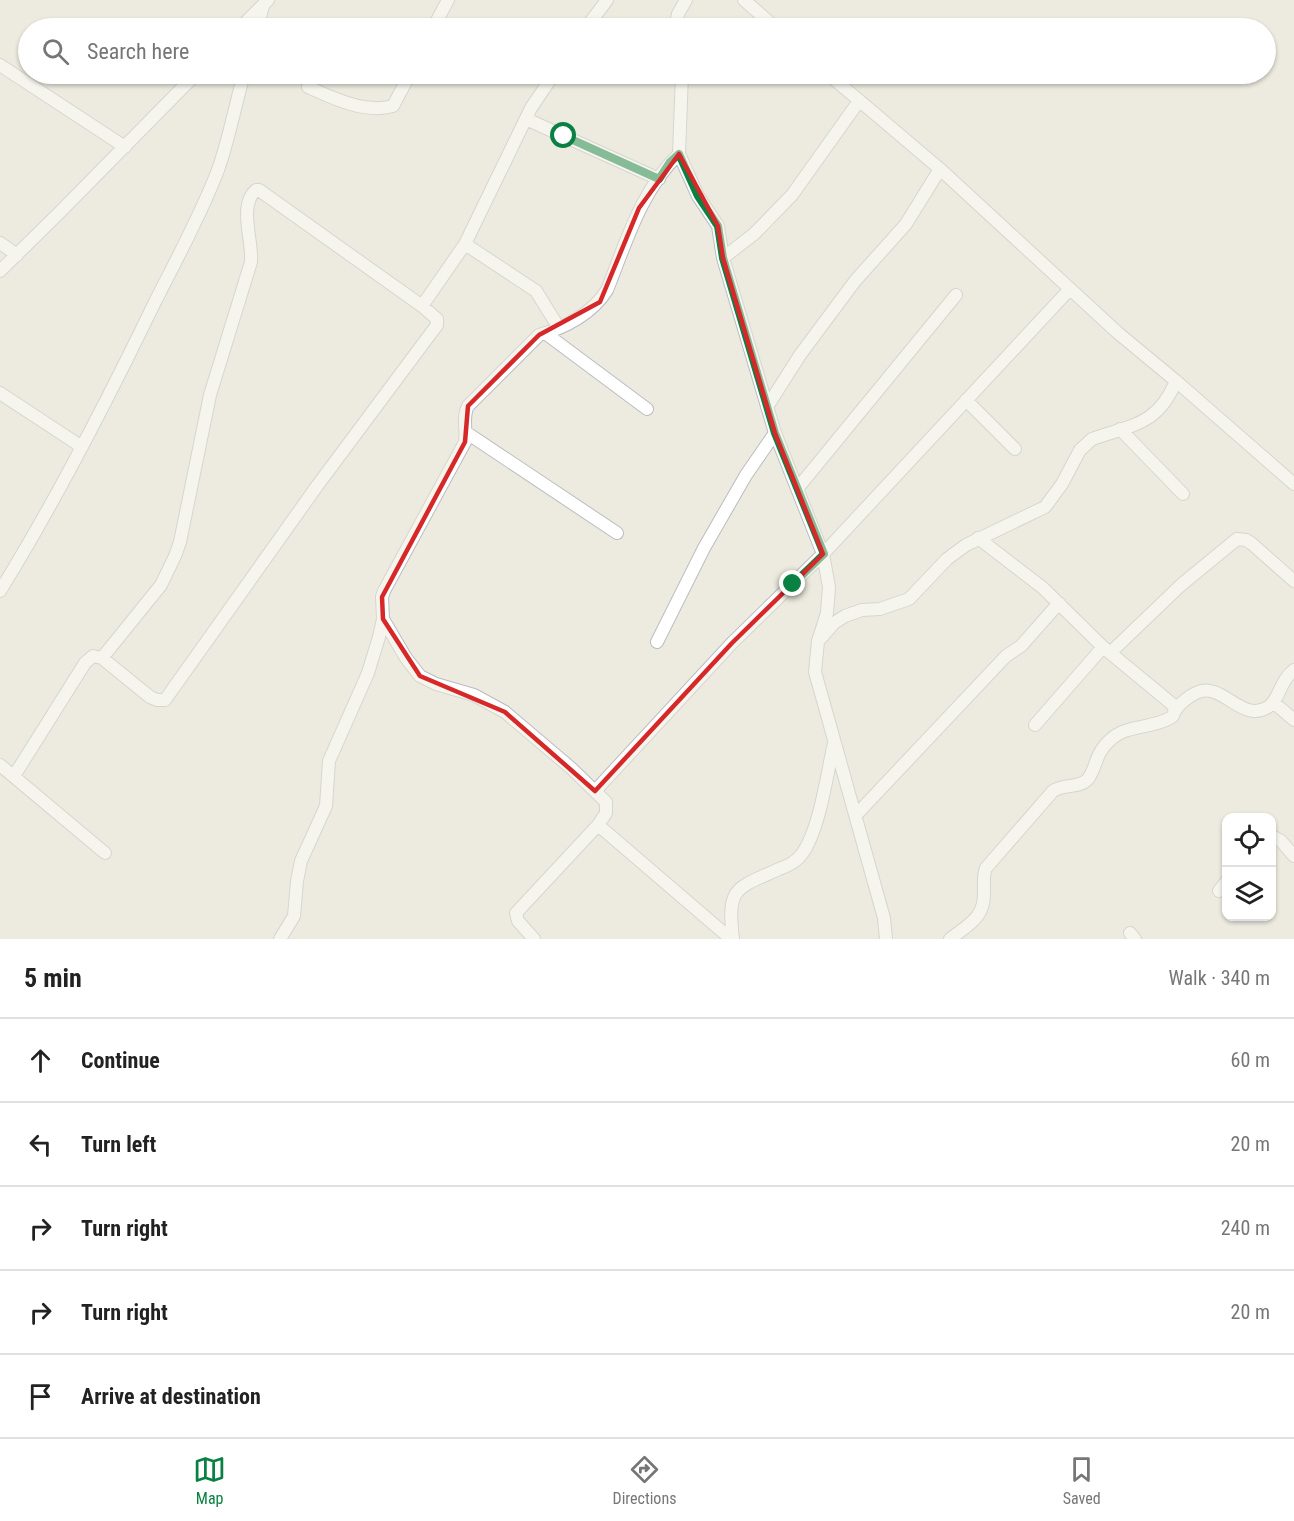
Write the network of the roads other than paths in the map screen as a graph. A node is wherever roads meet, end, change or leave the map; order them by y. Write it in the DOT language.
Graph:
graph roads {
  1 [pos="448,0"];
  2 [pos="607,0"];
  3 [pos="686,0"];
  4 [pos="744,0"];
  5 [pos="266,2"];
  6 [pos="250,18"];
  7 [pos="260,18"];
  8 [pos="438,18"];
  9 [pos="594,18"];
  10 [pos="677,18"];
  11 [pos="765,18"];
  12 [pos="0,65"];
  13 [pos="18,77"];
  14 [pos="29,84"];
  15 [pos="186,84"];
  16 [pos="242,84"];
  17 [pos="405,84"];
  18 [pos="548,84"];
  19 [pos="682,84"];
  20 [pos="839,84"];
  21 [pos="308,87"];
  22 [pos="859,101"];
  23 [pos="526,119"];
  24 [pos="125,147"];
  25 [pos="679,154"];
  26 [pos="940,169"];
  27 [pos="659,179"];
  28 [pos="0,243"];
  29 [pos="465,244"];
  30 [pos="17,255"];
  31 [pos="723,258"];
  32 [pos="0,271"];
  33 [pos="1069,290"];
  34 [pos="956,295"];
  35 [pos="422,306"];
  36 [pos="559,328"];
  37 [pos="545,333"];
  38 [pos="1176,381"];
  39 [pos="0,393"];
  40 [pos="966,400"];
  41 [pos="767,407"];
  42 [pos="647,409"];
  43 [pos="1120,429"];
  44 [pos="467,433"];
  45 [pos="775,433"];
  46 [pos="82,447"];
  47 [pos="1015,449"];
  48 [pos="1294,484"];
  49 [pos="798,489"];
  50 [pos="1183,494"];
  51 [pos="617,533"];
  52 [pos="978,538"];
  53 [pos="824,554"];
  54 [pos="1294,581"];
  55 [pos="0,591"];
  56 [pos="1059,603"];
  57 [pos="383,619"];
  58 [pos="818,641"];
  59 [pos="657,642"];
  60 [pos="1106,650"];
  61 [pos="102,658"];
  62 [pos="1294,670"];
  63 [pos="1273,702"];
  64 [pos="1175,710"];
  65 [pos="1294,720"];
  66 [pos="1035,724"];
  67 [pos="834,742"];
  68 [pos="0,765"];
  69 [pos="14,776"];
  70 [pos="595,791"];
  71 [pos="856,815"];
  72 [pos="598,825"];
  73 [pos="1276,838"];
  74 [pos="105,854"];
  75 [pos="1294,856"];
  76 [pos="280,939"];
  77 [pos="534,939"];
  78 [pos="732,939"];
  79 [pos="886,939"];
  80 [pos="950,939"];
  1 -- 8 [label="street"];
  2 -- 9 [label="street"];
  3 -- 10 [label="street"];
  4 -- 11 [label="street"];
  5 -- 6 [label="street"];
  5 -- 7 [label="street"];
  12 -- 13 [label="street"];
  14 -- 24 [label="street"];
  15 -- 24 [label="street"];
  16 -- 46 [label="street"];
  17 -- 21 [label="street"];
  18 -- 23 [label="street"];
  19 -- 25 [label="street"];
  20 -- 22 [label="street"];
  22 -- 26 [label="street"];
  22 -- 31 [label="street"];
  23 -- 27 [label="street"];
  23 -- 29 [label="street"];
  24 -- 30 [label="street"];
  25 -- 27 [label="street"];
  25 -- 31 [label="street"];
  26 -- 33 [label="street"];
  26 -- 41 [label="street"];
  27 -- 36 [label="street"];
  28 -- 30 [label="street"];
  29 -- 35 [label="street"];
  29 -- 36 [label="street"];
  30 -- 32 [label="street"];
  31 -- 41 [label="street"];
  33 -- 38 [label="street"];
  33 -- 40 [label="street"];
  34 -- 49 [label="street"];
  35 -- 61 [label="street"];
  35 -- 61 [label="street"];
  36 -- 37 [label="street"];
  37 -- 42 [label="street"];
  37 -- 44 [label="street"];
  38 -- 43 [label="street"];
  38 -- 48 [label="street"];
  39 -- 46 [label="street"];
  40 -- 47 [label="street"];
  40 -- 53 [label="street"];
  41 -- 45 [label="street"];
  43 -- 50 [label="street"];
  43 -- 52 [label="street"];
  44 -- 51 [label="street"];
  44 -- 57 [label="street"];
  45 -- 49 [label="street"];
  45 -- 59 [label="street"];
  46 -- 55 [label="street"];
  49 -- 53 [label="street"];
  52 -- 56 [label="street"];
  52 -- 58 [label="street"];
  53 -- 58 [label="street"];
  53 -- 70 [label="street"];
  54 -- 60 [label="street"];
  56 -- 60 [label="street"];
  56 -- 71 [label="street"];
  57 -- 70 [label="street"];
  57 -- 76 [label="street"];
  58 -- 67 [label="street"];
  60 -- 64 [label="street"];
  60 -- 66 [label="street"];
  61 -- 69 [label="street"];
  62 -- 63 [label="street"];
  63 -- 64 [label="street"];
  63 -- 65 [label="street"];
  64 -- 80 [label="street"];
  67 -- 71 [label="street"];
  67 -- 78 [label="street"];
  68 -- 69 [label="street"];
  69 -- 74 [label="street"];
  70 -- 72 [label="street"];
  71 -- 79 [label="street"];
  72 -- 77 [label="street"];
  72 -- 78 [label="street"];
  73 -- 75 [label="street"];
}
